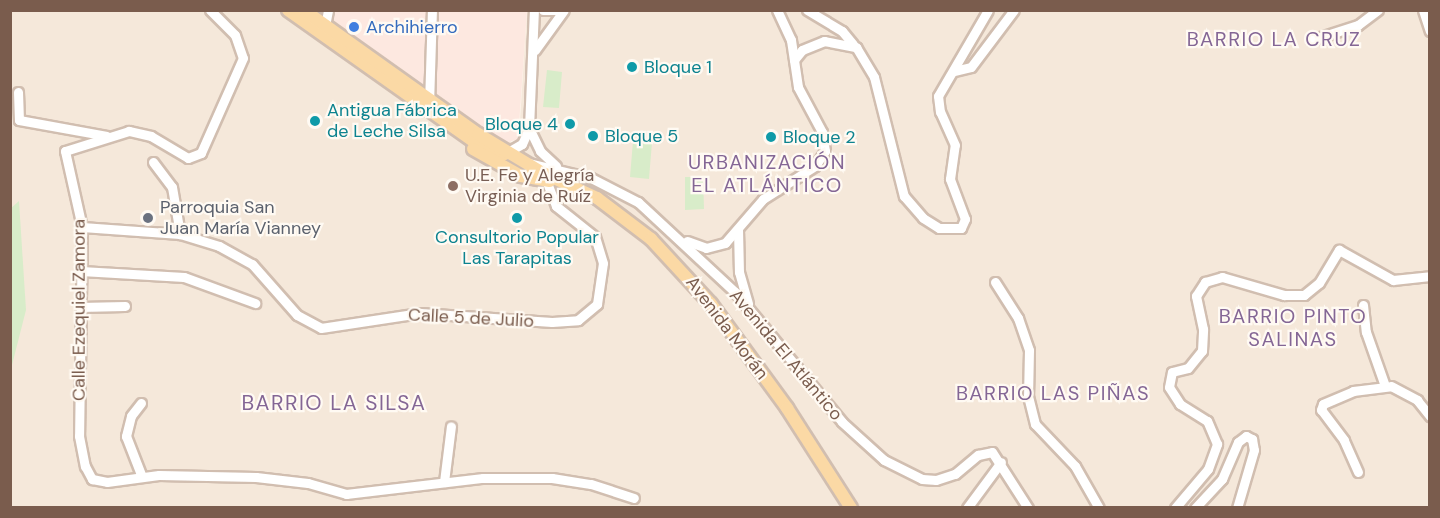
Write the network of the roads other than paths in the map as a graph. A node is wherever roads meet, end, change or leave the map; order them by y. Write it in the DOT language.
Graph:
graph roads {
  1 [pos="210,10"];
  2 [pos="288,10"];
  3 [pos="304,10"];
  4 [pos="328,10"];
  5 [pos="432,10"];
  6 [pos="534,10"];
  7 [pos="543,10"];
  8 [pos="562,10"];
  9 [pos="777,10"];
  10 [pos="807,10"];
  11 [pos="988,10"];
  12 [pos="1014,10"];
  13 [pos="1378,10"];
  14 [pos="1424,10"];
  15 [pos="324,31"];
  16 [pos="1430,31"];
  17 [pos="1311,40"];
  18 [pos="853,44"];
  19 [pos="535,50"];
  20 [pos="794,60"];
  21 [pos="954,71"];
  22 [pos="18,92"];
  23 [pos="428,105"];
  24 [pos="442,120"];
  25 [pos="529,128"];
  26 [pos="108,136"];
  27 [pos="508,153"];
  28 [pos="486,159"];
  29 [pos="153,162"];
  30 [pos="527,163"];
  31 [pos="558,168"];
  32 [pos="546,180"];
  33 [pos="569,183"];
  34 [pos="82,227"];
  35 [pos="738,227"];
  36 [pos="670,229"];
  37 [pos="180,234"];
  38 [pos="81,271"];
  39 [pos="1430,276"];
  40 [pos="995,282"];
  41 [pos="255,303"];
  42 [pos="1363,305"];
  43 [pos="125,306"];
  44 [pos="80,307"];
  45 [pos="750,309"];
  46 [pos="1385,386"];
  47 [pos="141,403"];
  48 [pos="1430,416"];
  49 [pos="451,426"];
  50 [pos="1001,462"];
  51 [pos="1358,472"];
  52 [pos="142,477"];
  53 [pos="444,482"];
  54 [pos="634,498"];
  55 [pos="851,507"];
  56 [pos="967,507"];
  57 [pos="1028,507"];
  58 [pos="1099,507"];
  59 [pos="1175,507"];
  60 [pos="1195,507"];
  61 [pos="1237,507"];
  1 -- 26 [label="street"];
  2 -- 15 [label="main road"];
  3 -- 15 [label="main road"];
  4 -- 15 [label="street"];
  5 -- 23 [label="street"];
  6 -- 19 [label="street"];
  7 -- 8 [label="street"];
  8 -- 19 [label="street"];
  9 -- 20 [label="street"];
  10 -- 18 [label="street"];
  11 -- 21 [label="street"];
  12 -- 21 [label="street"];
  13 -- 17 [label="street"];
  14 -- 16 [label="street"];
  15 -- 23 [label="main road"];
  18 -- 20 [label="street"];
  18 -- 21 [label="street"];
  19 -- 25 [label="street"];
  20 -- 35 [label="street"];
  22 -- 26 [label="street"];
  23 -- 24 [label="main road"];
  23 -- 27 [label="main road"];
  24 -- 27 [label="main road"];
  24 -- 28 [label="main road, Avenida Morán"];
  25 -- 27 [label="street"];
  25 -- 31 [label="street"];
  26 -- 34 [label="street, Calle Ezequiel Zamora"];
  27 -- 30 [label="main road, Avenida Morán"];
  28 -- 30 [label="main road"];
  28 -- 32 [label="main road, Avenida Morán"];
  29 -- 37 [label="street"];
  30 -- 31 [label="street, Avenida El Atlántico"];
  30 -- 33 [label="main road, Avenida Morán"];
  31 -- 36 [label="street, Avenida El Atlántico"];
  32 -- 33 [label="main road, Avenida Morán"];
  32 -- 37 [label="street, Calle 5 de Julio"];
  33 -- 55 [label="main road, Avenida Morán"];
  34 -- 37 [label="street, Calle 5 de Julio"];
  34 -- 38 [label="street, Calle Ezequiel Zamora"];
  35 -- 36 [label="street"];
  35 -- 45 [label="street"];
  36 -- 45 [label="street, Avenida El Atlántico"];
  38 -- 41 [label="street"];
  38 -- 44 [label="street, Calle Ezequiel Zamora"];
  39 -- 59 [label="street"];
  40 -- 58 [label="street"];
  42 -- 46 [label="street"];
  43 -- 44 [label="street"];
  44 -- 52 [label="street, Calle Ezequiel Zamora"];
  45 -- 50 [label="street, Avenida El Atlántico"];
  46 -- 48 [label="street"];
  46 -- 51 [label="street"];
  47 -- 52 [label="street"];
  49 -- 53 [label="street"];
  50 -- 56 [label="street"];
  50 -- 57 [label="street"];
  52 -- 53 [label="street"];
  53 -- 54 [label="street"];
  60 -- 61 [label="street"];
}
